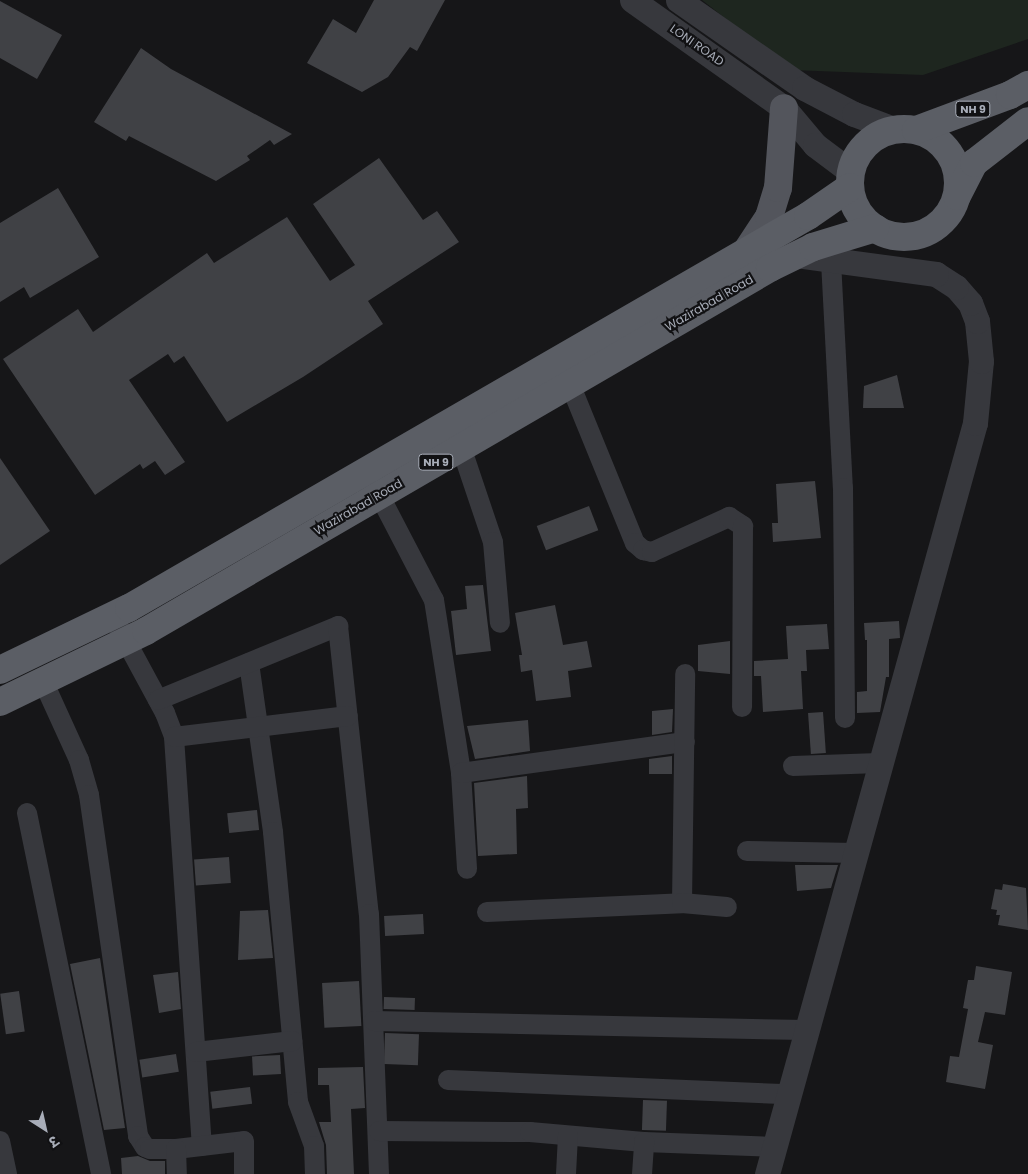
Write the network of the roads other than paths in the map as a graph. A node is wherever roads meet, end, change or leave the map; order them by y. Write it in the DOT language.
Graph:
graph roads {
  1 [pos="632,0"];
  2 [pos="678,0"];
  3 [pos="1028,85"];
  4 [pos="784,108"];
  5 [pos="1028,120"];
  6 [pos="905,130"];
  7 [pos="850,180"];
  8 [pos="955,199"];
  9 [pos="875,228"];
  10 [pos="746,252"];
  11 [pos="796,255"];
  12 [pos="831,261"];
  13 [pos="570,384"];
  14 [pos="461,447"];
  15 [pos="367,471"];
  16 [pos="380,495"];
  17 [pos="112,616"];
  18 [pos="500,623"];
  19 [pos="126,640"];
  20 [pos="249,662"];
  21 [pos="0,670"];
  22 [pos="685,674"];
  23 [pos="43,681"];
  24 [pos="158,700"];
  25 [pos="0,702"];
  26 [pos="742,706"];
  27 [pos="348,716"];
  28 [pos="846,718"];
  29 [pos="260,727"];
  30 [pos="174,737"];
  31 [pos="685,742"];
  32 [pos="879,763"];
  33 [pos="793,766"];
  34 [pos="461,773"];
  35 [pos="27,813"];
  36 [pos="747,851"];
  37 [pos="855,853"];
  38 [pos="467,869"];
  39 [pos="682,903"];
  40 [pos="727,907"];
  41 [pos="487,912"];
  42 [pos="374,1021"];
  43 [pos="806,1030"];
  44 [pos="292,1041"];
  45 [pos="196,1052"];
  46 [pos="448,1080"];
  47 [pos="789,1094"];
  48 [pos="379,1131"];
  49 [pos="568,1136"];
  50 [pos="0,1141"];
  51 [pos="644,1142"];
  52 [pos="202,1146"];
  53 [pos="774,1147"];
  54 [pos="176,1150"];
  55 [pos="7,1174"];
  56 [pos="101,1174"];
  57 [pos="177,1174"];
  58 [pos="244,1174"];
  59 [pos="315,1174"];
  60 [pos="379,1174"];
  61 [pos="566,1174"];
  62 [pos="642,1174"];
  63 [pos="767,1174"];
  1 -- 4 [label="street, LONI ROAD"];
  2 -- 6 [label="street, LONI ROAD"];
  3 -- 6 [label="highway, NH 9"];
  4 -- 7 [label="street, LONI ROAD"];
  4 -- 10 [label="main road"];
  5 -- 8 [label="highway"];
  6 -- 7 [label="highway"];
  6 -- 8 [label="highway"];
  7 -- 9 [label="highway"];
  7 -- 10 [label="highway, Wazirabad Road / NH 9"];
  8 -- 9 [label="highway"];
  9 -- 11 [label="highway, Wazirabad Road / NH 9"];
  10 -- 15 [label="highway, Wazirabad Road / NH 9"];
  11 -- 12 [label="street"];
  11 -- 13 [label="highway, Wazirabad Road / NH 9"];
  12 -- 28 [label="street"];
  12 -- 32 [label="street"];
  13 -- 14 [label="highway, Wazirabad Road / NH 9"];
  13 -- 26 [label="street"];
  14 -- 16 [label="highway, Wazirabad Road / NH 9"];
  14 -- 18 [label="street"];
  15 -- 16 [label="street"];
  15 -- 17 [label="highway, Wazirabad Road / NH 9"];
  16 -- 19 [label="highway, Wazirabad Road / NH 9"];
  16 -- 34 [label="street"];
  17 -- 19 [label="street"];
  17 -- 21 [label="highway, Wazirabad Road / NH 9"];
  19 -- 23 [label="highway, Wazirabad Road / NH 9"];
  19 -- 24 [label="street"];
  20 -- 24 [label="street"];
  20 -- 27 [label="street"];
  20 -- 29 [label="street"];
  22 -- 31 [label="street"];
  23 -- 25 [label="highway, Wazirabad Road / NH 9"];
  23 -- 54 [label="street"];
  24 -- 30 [label="street"];
  27 -- 29 [label="street"];
  27 -- 42 [label="street"];
  29 -- 30 [label="street"];
  29 -- 44 [label="street"];
  30 -- 45 [label="street"];
  31 -- 34 [label="street"];
  31 -- 39 [label="street"];
  32 -- 33 [label="street"];
  32 -- 37 [label="street"];
  34 -- 38 [label="street"];
  35 -- 56 [label="street"];
  36 -- 37 [label="street"];
  37 -- 43 [label="street"];
  39 -- 40 [label="street"];
  39 -- 41 [label="street"];
  42 -- 43 [label="street"];
  42 -- 48 [label="street"];
  43 -- 47 [label="street"];
  44 -- 45 [label="street"];
  44 -- 59 [label="street"];
  45 -- 52 [label="street"];
  46 -- 47 [label="street"];
  47 -- 53 [label="street"];
  48 -- 49 [label="street"];
  48 -- 60 [label="street"];
  49 -- 51 [label="street"];
  49 -- 61 [label="street"];
  50 -- 55 [label="street"];
  51 -- 53 [label="street"];
  51 -- 62 [label="street"];
  52 -- 54 [label="street"];
  52 -- 58 [label="street"];
  53 -- 63 [label="street"];
  54 -- 57 [label="street"];
}
